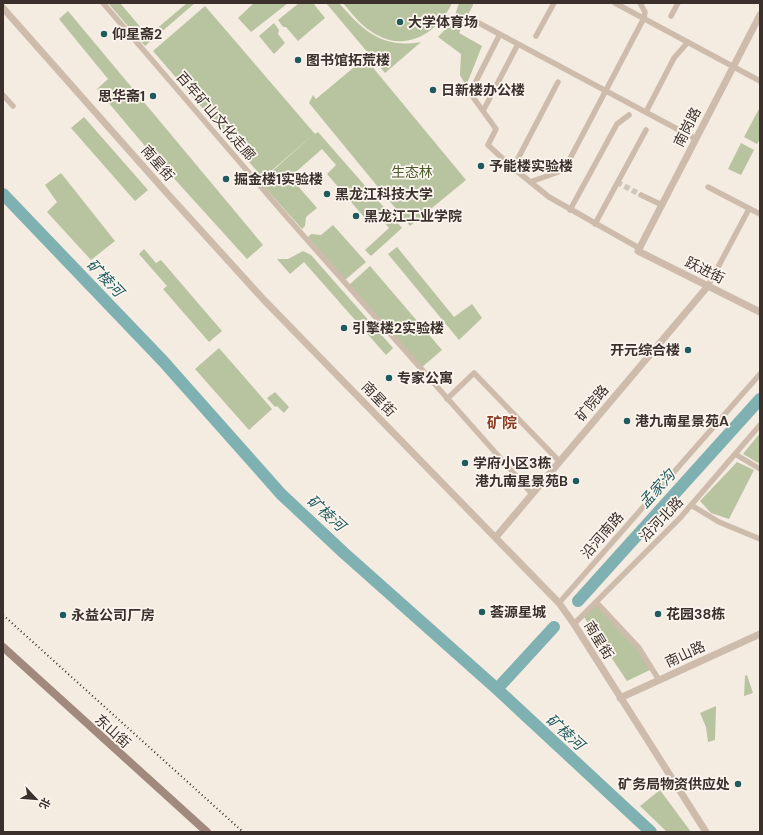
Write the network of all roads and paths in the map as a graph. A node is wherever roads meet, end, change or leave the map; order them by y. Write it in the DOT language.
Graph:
graph roads {
  1 [pos="103,3"];
  2 [pos="554,3"];
  3 [pos="615,3"];
  4 [pos="640,3"];
  5 [pos="678,3"];
  6 [pos="3,8"];
  7 [pos="760,15"];
  8 [pos="671,16"];
  9 [pos="644,18"];
  10 [pos="477,22"];
  11 [pos="500,34"];
  12 [pos="536,36"];
  13 [pos="688,42"];
  14 [pos="518,44"];
  15 [pos="734,66"];
  16 [pos="760,81"];
  17 [pos="558,82"];
  18 [pos="605,91"];
  19 [pos="3,95"];
  20 [pos="13,106"];
  21 [pos="483,111"];
  22 [pos="646,112"];
  23 [pos="628,115"];
  24 [pos="646,130"];
  25 [pos="696,139"];
  26 [pos="513,168"];
  27 [pos="530,182"];
  28 [pos="708,187"];
  29 [pos="641,194"];
  30 [pos="662,205"];
  31 [pos="749,209"];
  32 [pos="570,210"];
  33 [pos="760,214"];
  34 [pos="595,224"];
  35 [pos="638,250"];
  36 [pos="708,286"];
  37 [pos="760,312"];
  38 [pos="760,374"];
  39 [pos="447,399"];
  40 [pos="760,425"];
  41 [pos="735,454"];
  42 [pos="560,462"];
  43 [pos="760,469"];
  44 [pos="532,494"];
  45 [pos="691,505"];
  46 [pos="496,537"];
  47 [pos="760,539"];
  48 [pos="596,602"];
  49 [pos="559,603"];
  50 [pos="574,624"];
  51 [pos="760,634"];
  52 [pos="3,647"];
  53 [pos="659,680"];
  54 [pos="620,698"];
  55 [pos="207,832"];
  56 [pos="706,832"];
  1 -- 39 [label="street, 百年矿山文化走廊"];
  2 -- 12 [label="street"];
  3 -- 9 [label="street"];
  4 -- 9 [label="street"];
  5 -- 8 [label="street"];
  6 -- 46 [label="street, 南星街"];
  7 -- 15 [label="street, 南岗路"];
  9 -- 13 [label="street"];
  9 -- 18 [label="street"];
  10 -- 11 [label="street"];
  11 -- 14 [label="street"];
  11 -- 21 [label="street"];
  13 -- 15 [label="street"];
  13 -- 22 [label="street"];
  14 -- 18 [label="street"];
  14 -- 21 [label="street"];
  15 -- 16 [label="street"];
  15 -- 25 [label="street, 南岗路"];
  17 -- 26 [label="street"];
  18 -- 22 [label="street"];
  18 -- 27 [label="street"];
  19 -- 20 [label="street"];
  21 -- 26 [label="street"];
  22 -- 25 [label="street"];
  23 -- 32 [label="street"];
  24 -- 34 [label="street"];
  25 -- 30 [label="street, 南岗路"];
  26 -- 27 [label="street"];
  27 -- 32 [label="street"];
  28 -- 31 [label="street"];
  29 -- 30 [label="street"];
  30 -- 35 [label="street, 南岗路"];
  31 -- 33 [label="street"];
  31 -- 36 [label="street"];
  32 -- 34 [label="street"];
  34 -- 35 [label="street"];
  35 -- 36 [label="street, 跃进街"];
  36 -- 37 [label="street, 跃进街"];
  36 -- 42 [label="street, 矿院路"];
  38 -- 49 [label="street, 沿河南路"];
  39 -- 42 [label="street"];
  39 -- 44 [label="street, 百年矿山文化走廊"];
  40 -- 41 [label="street, 沿河北路"];
  41 -- 43 [label="street"];
  41 -- 45 [label="street, 沿河北路"];
  42 -- 44 [label="street, 矿院路"];
  44 -- 46 [label="street, 矿院路"];
  45 -- 47 [label="street"];
  45 -- 48 [label="street, 沿河北路"];
  46 -- 49 [label="street, 南星街"];
  48 -- 50 [label="street, 沿河北路"];
  48 -- 53 [label="street"];
  49 -- 50 [label="street, 南星街"];
  50 -- 54 [label="street, 南星街"];
  51 -- 53 [label="street, 南山路"];
  52 -- 55 [label="main road, 东山街"];
  53 -- 54 [label="street, 南山路"];
  54 -- 56 [label="street, 南星街"];
}
